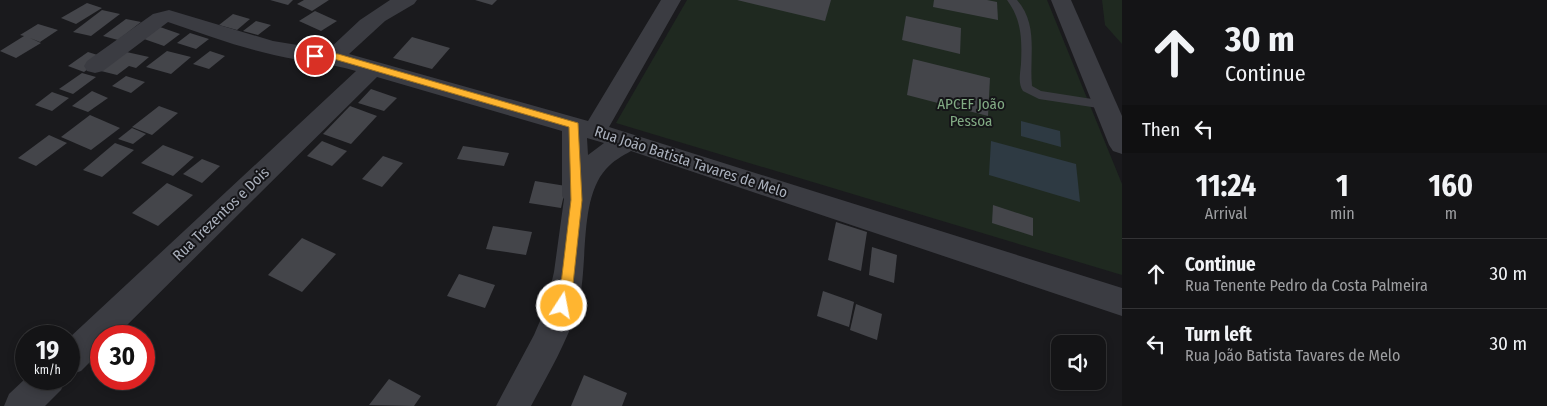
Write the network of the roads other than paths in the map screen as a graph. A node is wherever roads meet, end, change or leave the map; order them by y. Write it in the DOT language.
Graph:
graph roads {
  1 [pos="407,0"];
  2 [pos="670,0"];
  3 [pos="1012,0"];
  4 [pos="1061,0"];
  5 [pos="334,56"];
  6 [pos="95,66"];
  7 [pos="373,68"];
  8 [pos="1105,105"];
  9 [pos="584,128"];
  10 [pos="628,141"];
  11 [pos="1122,145"];
  12 [pos="576,200"];
  13 [pos="1122,302"];
  14 [pos="80,349"];
  15 [pos="38,390"];
  16 [pos="21,406"];
  17 [pos="513,406"];
  1 -- 5 [label="street"];
  2 -- 9 [label="street"];
  3 -- 8 [label="lane"];
  4 -- 8 [label="street"];
  5 -- 6 [label="street, Rua João Batista Tavares de Melo"];
  5 -- 7 [label="street, Rua João Batista Tavares de Melo"];
  7 -- 9 [label="street, Rua João Batista Tavares de Melo"];
  7 -- 14 [label="street, Rua Trezentos e Dois"];
  8 -- 11 [label="street"];
  9 -- 10 [label="street, Rua João Batista Tavares de Melo"];
  9 -- 12 [label="street"];
  10 -- 12 [label="street"];
  10 -- 13 [label="street, Rua João Batista Tavares de Melo"];
  12 -- 17 [label="street"];
  15 -- 16 [label="street"];
}
